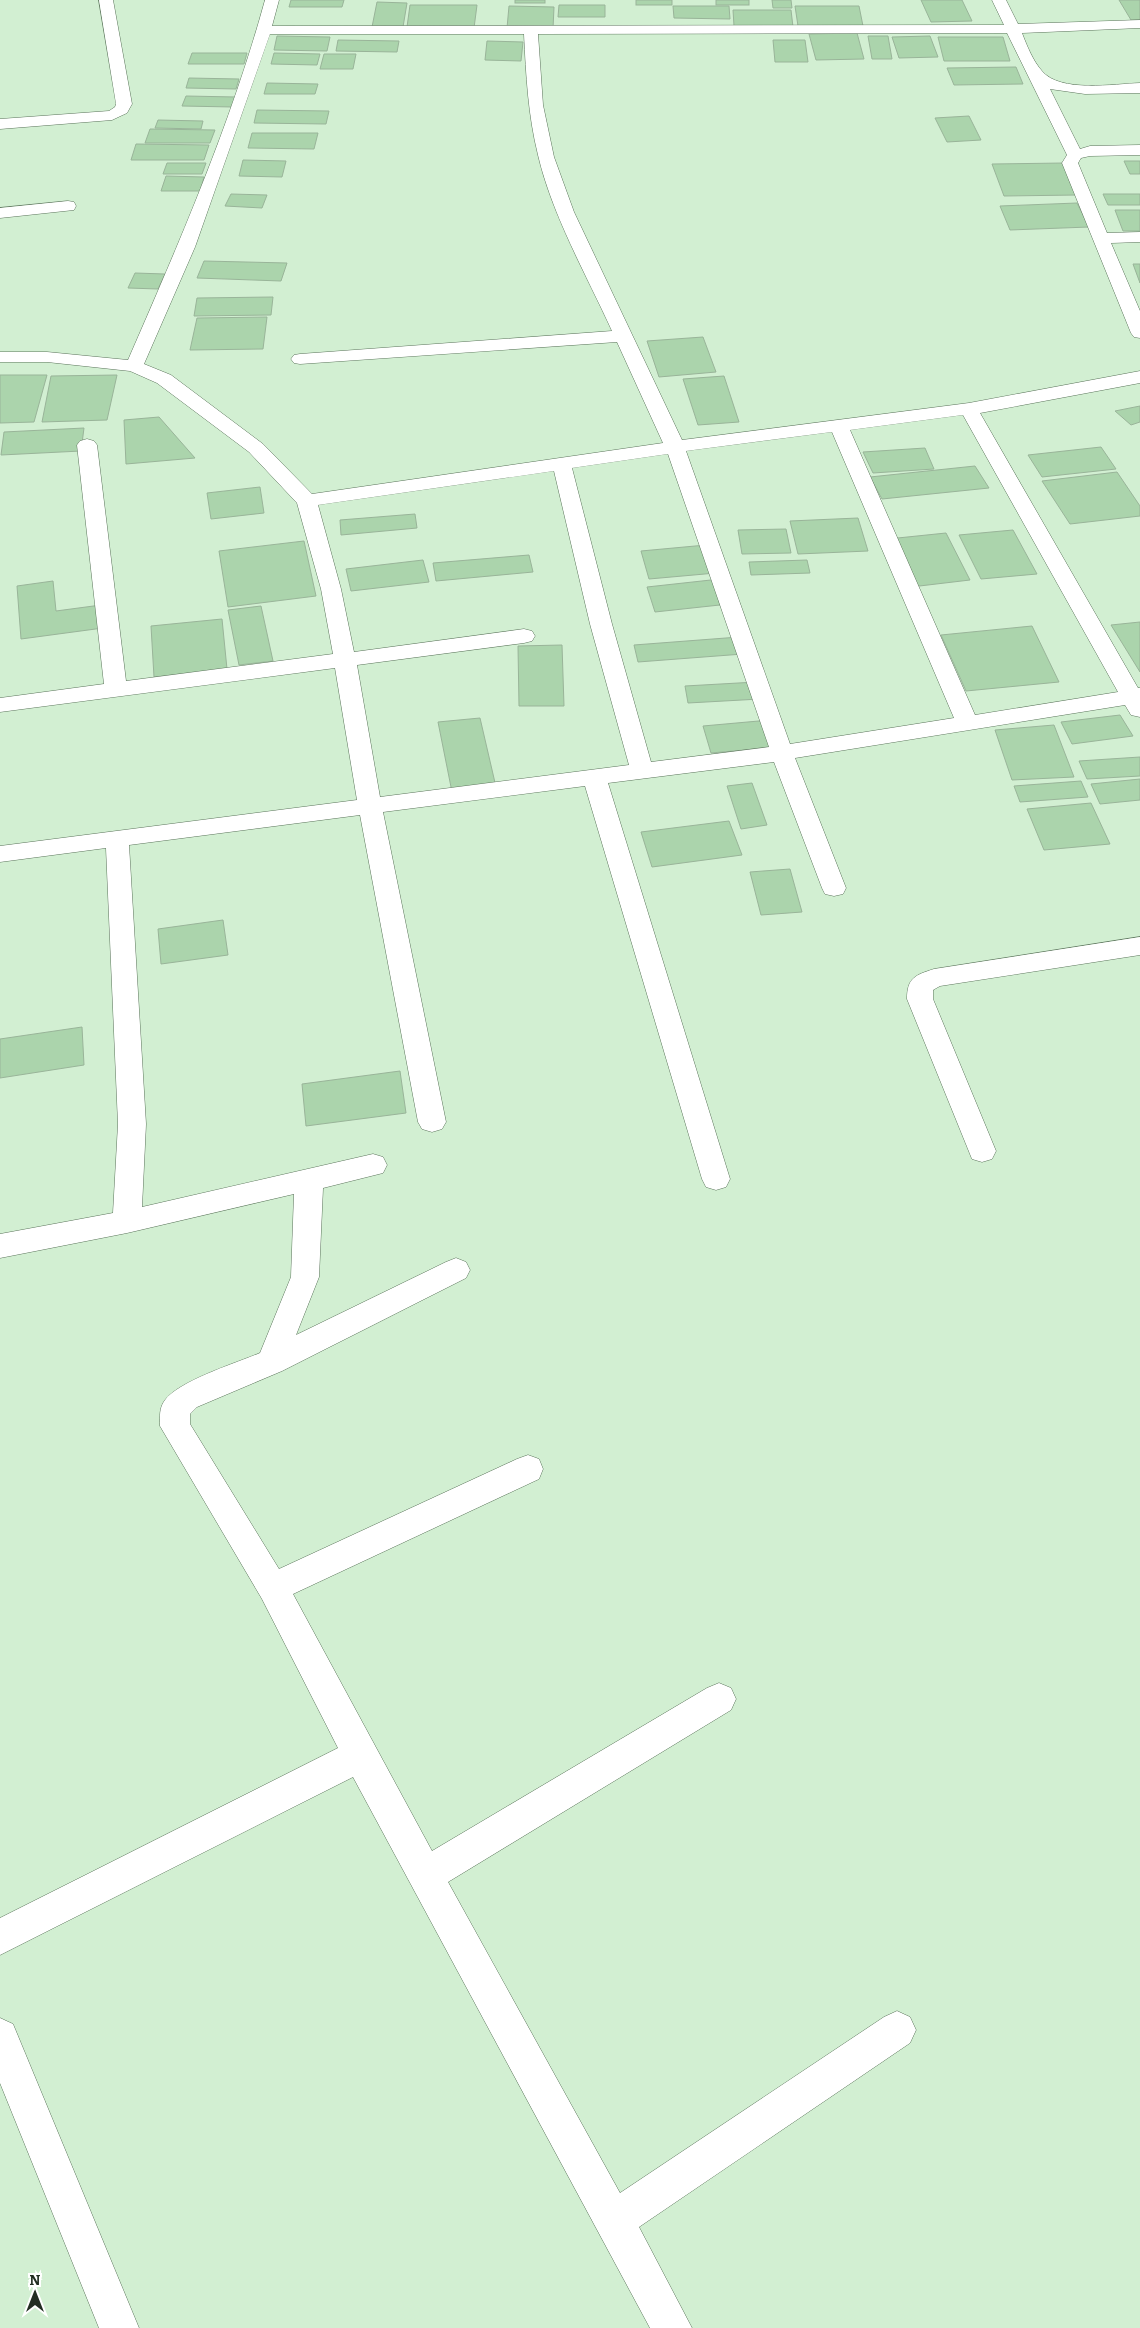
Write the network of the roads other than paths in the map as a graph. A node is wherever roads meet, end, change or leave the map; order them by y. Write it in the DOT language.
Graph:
graph roads {
  1 [pos="106,0"];
  2 [pos="272,0"];
  3 [pos="1000,0"];
  4 [pos="1140,24"];
  5 [pos="1012,28"];
  6 [pos="264,30"];
  7 [pos="531,31"];
  8 [pos="1037,77"];
  9 [pos="1140,88"];
  10 [pos="0,124"];
  11 [pos="1140,150"];
  12 [pos="1075,155"];
  13 [pos="68,206"];
  14 [pos="0,213"];
  15 [pos="1140,236"];
  16 [pos="1100,238"];
  17 [pos="1140,333"];
  18 [pos="624,336"];
  19 [pos="0,357"];
  20 [pos="300,359"];
  21 [pos="134,366"];
  22 [pos="1140,377"];
  23 [pos="969,409"];
  24 [pos="839,426"];
  25 [pos="87,446"];
  26 [pos="675,447"];
  27 [pos="562,465"];
  28 [pos="307,502"];
  29 [pos="524,636"];
  30 [pos="346,661"];
  31 [pos="116,691"];
  32 [pos="1137,701"];
  33 [pos="0,705"];
  34 [pos="968,723"];
  35 [pos="782,753"];
  36 [pos="642,772"];
  37 [pos="594,776"];
  38 [pos="370,805"];
  39 [pos="117,838"];
  40 [pos="0,854"];
  41 [pos="834,888"];
  42 [pos="1140,946"];
  43 [pos="432,1122"];
  44 [pos="982,1151"];
  45 [pos="373,1165"];
  46 [pos="716,1179"];
  47 [pos="309,1180"];
  48 [pos="126,1222"];
  49 [pos="0,1246"];
  50 [pos="456,1270"];
  51 [pos="271,1362"];
  52 [pos="528,1469"];
  53 [pos="273,1588"];
  54 [pos="719,1699"];
  55 [pos="360,1755"];
  56 [pos="426,1876"];
  57 [pos="0,1937"];
  58 [pos="897,2030"];
  59 [pos="0,2038"];
  60 [pos="613,2221"];
  61 [pos="119,2328"];
  62 [pos="672,2328"];
  1 -- 10 [label="street"];
  2 -- 6 [label="street"];
  3 -- 5 [label="street"];
  4 -- 5 [label="street"];
  5 -- 7 [label="street"];
  5 -- 8 [label="street"];
  6 -- 7 [label="street"];
  6 -- 21 [label="street"];
  7 -- 18 [label="street"];
  8 -- 9 [label="street"];
  8 -- 12 [label="street"];
  11 -- 12 [label="street"];
  12 -- 16 [label="street"];
  13 -- 14 [label="street"];
  15 -- 16 [label="street"];
  16 -- 17 [label="street"];
  18 -- 20 [label="street"];
  18 -- 26 [label="street"];
  19 -- 21 [label="street"];
  21 -- 28 [label="street"];
  22 -- 23 [label="street"];
  23 -- 24 [label="street"];
  23 -- 32 [label="street"];
  24 -- 26 [label="street"];
  24 -- 34 [label="street"];
  25 -- 31 [label="street"];
  26 -- 27 [label="street"];
  26 -- 35 [label="street"];
  27 -- 28 [label="street"];
  27 -- 36 [label="street"];
  28 -- 30 [label="street"];
  29 -- 30 [label="street"];
  30 -- 31 [label="street"];
  30 -- 38 [label="street"];
  31 -- 33 [label="street"];
  32 -- 34 [label="street"];
  34 -- 35 [label="street"];
  35 -- 36 [label="street"];
  35 -- 41 [label="street"];
  36 -- 37 [label="street"];
  37 -- 38 [label="street"];
  37 -- 46 [label="street"];
  38 -- 39 [label="street"];
  38 -- 43 [label="street"];
  39 -- 40 [label="street"];
  39 -- 48 [label="street"];
  42 -- 44 [label="street"];
  45 -- 47 [label="street"];
  47 -- 48 [label="street"];
  47 -- 51 [label="street"];
  48 -- 49 [label="street"];
  50 -- 51 [label="street"];
  51 -- 53 [label="street"];
  52 -- 53 [label="street"];
  53 -- 55 [label="street"];
  54 -- 56 [label="street"];
  55 -- 56 [label="street"];
  55 -- 57 [label="street"];
  56 -- 60 [label="street"];
  58 -- 60 [label="street"];
  59 -- 61 [label="street"];
  60 -- 62 [label="street"];
}
